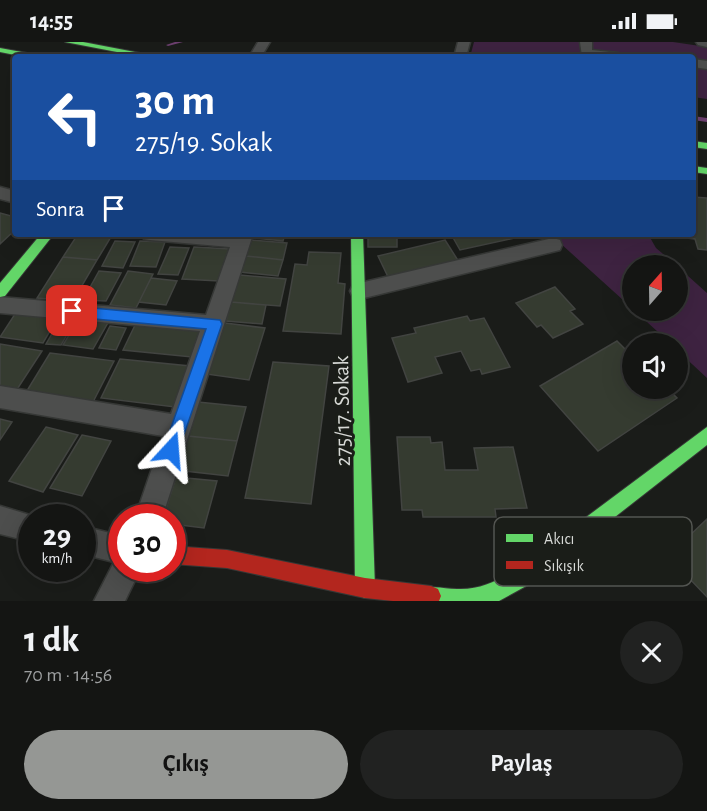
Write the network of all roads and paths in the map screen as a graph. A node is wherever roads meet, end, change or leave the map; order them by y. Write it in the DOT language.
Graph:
graph roads {
  1 [pos="69,42"];
  2 [pos="702,42"];
  3 [pos="707,43"];
  4 [pos="0,50"];
  5 [pos="586,51"];
  6 [pos="22,54"];
  7 [pos="139,54"];
  8 [pos="602,54"];
  9 [pos="46,237"];
  10 [pos="220,237"];
  11 [pos="357,237"];
  12 [pos="243,238"];
  13 [pos="553,245"];
  14 [pos="360,291"];
  15 [pos="0,292"];
  16 [pos="0,305"];
  17 [pos="215,324"];
  18 [pos="0,397"];
  19 [pos="179,427"];
  20 [pos="707,435"];
  21 [pos="153,504"];
  22 [pos="600,517"];
  23 [pos="0,520"];
  24 [pos="18,524"];
  25 [pos="186,556"];
  26 [pos="119,582"];
  27 [pos="509,586"];
  28 [pos="364,588"];
  29 [pos="492,598"];
  30 [pos="109,601"];
  1 -- 7 [label="street"];
  2 -- 3 [label="street"];
  4 -- 6 [label="street"];
  5 -- 8 [label="street"];
  9 -- 15 [label="street"];
  10 -- 12 [label="street"];
  11 -- 14 [label="street, 275/17. Sokak"];
  12 -- 17 [label="street"];
  13 -- 14 [label="street"];
  14 -- 28 [label="street, 275/17. Sokak"];
  16 -- 17 [label="street"];
  17 -- 19 [label="street"];
  18 -- 19 [label="street"];
  19 -- 21 [label="street"];
  20 -- 22 [label="street"];
  23 -- 24 [label="street"];
  25 -- 28 [label="street"];
  26 -- 30 [label="street"];
  27 -- 29 [label="street"];
  28 -- 29 [label="street"];
}
